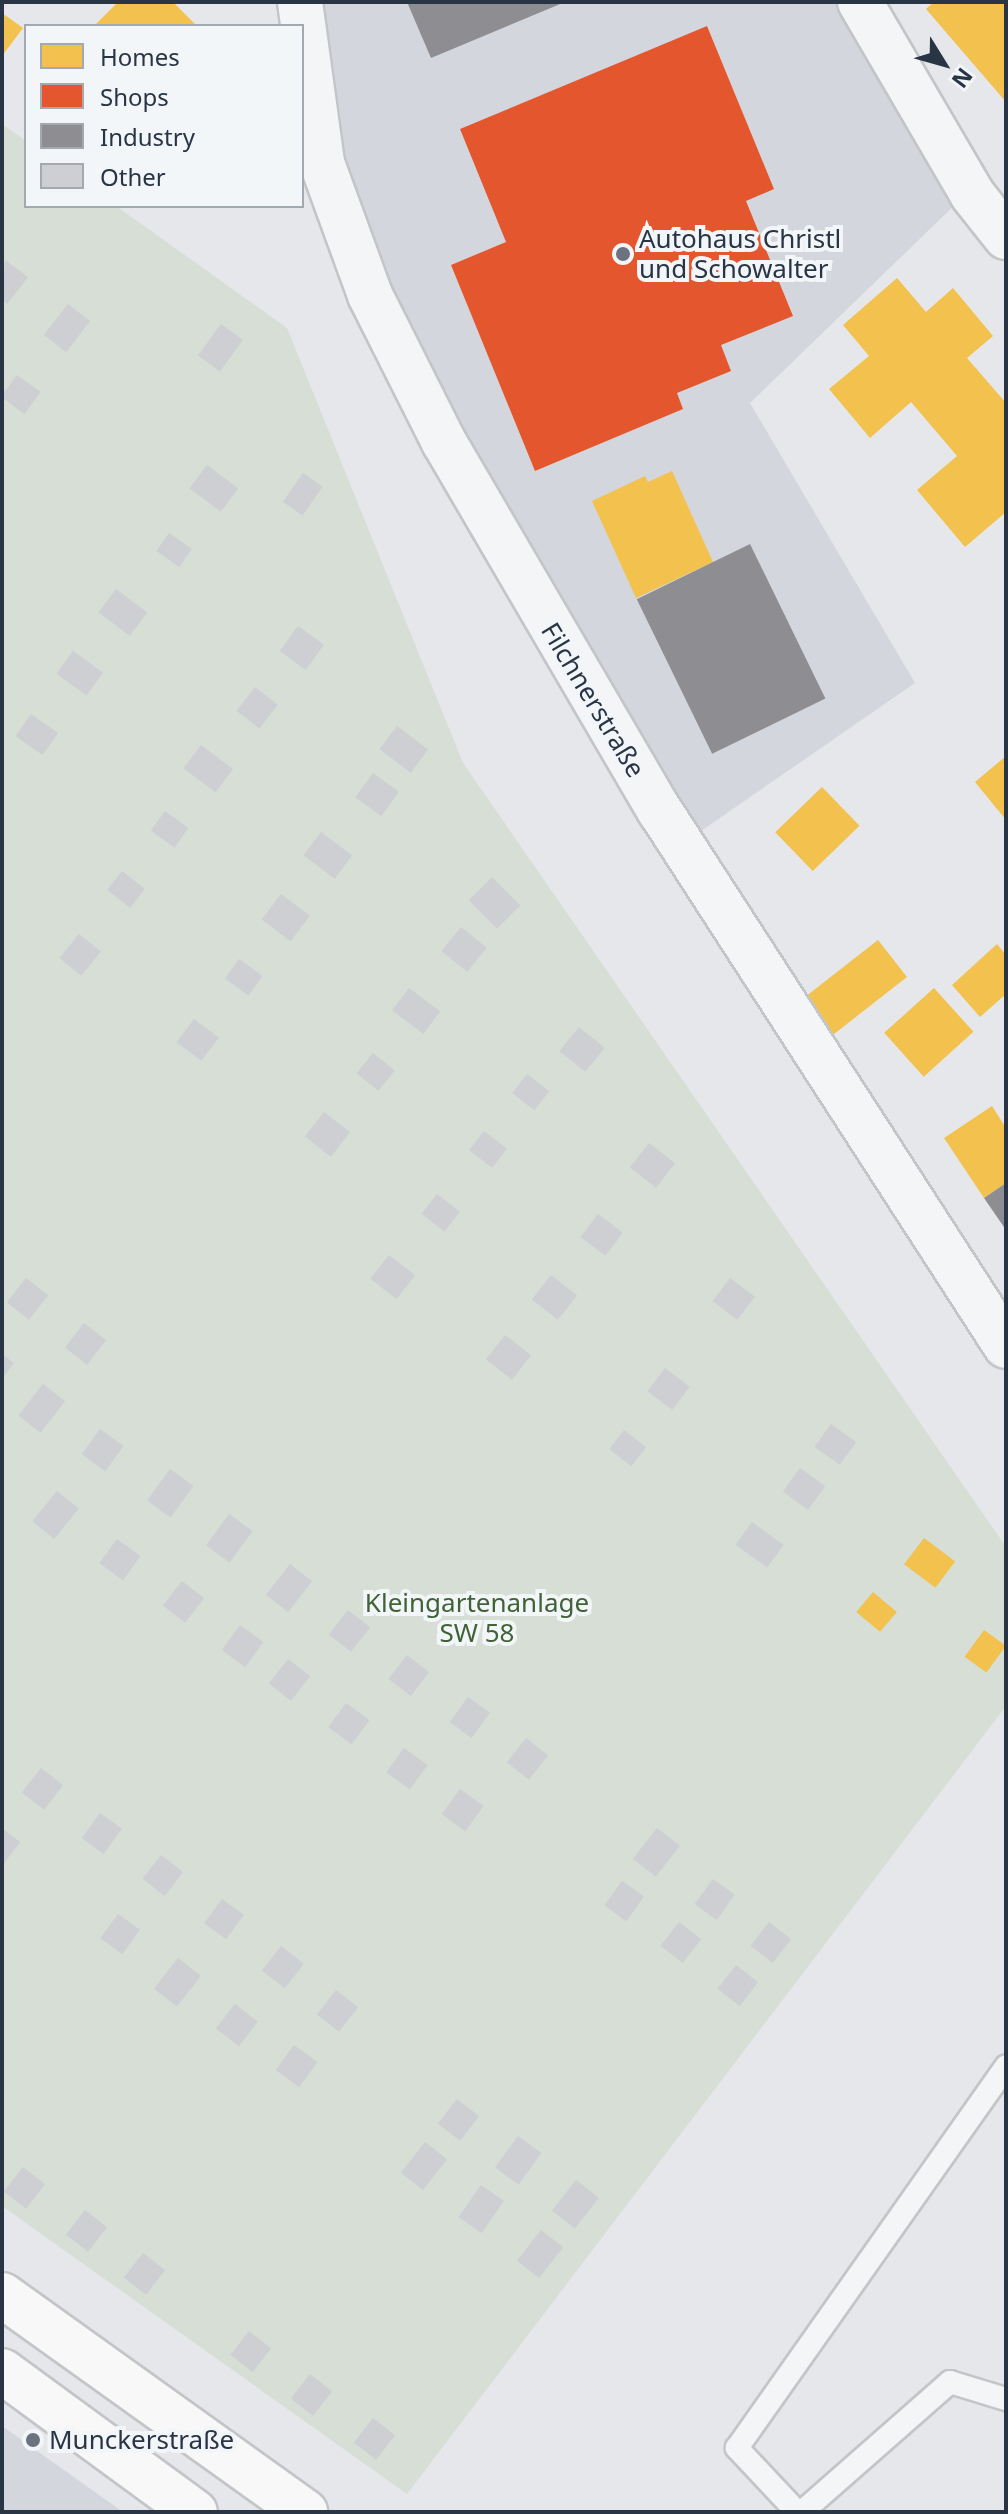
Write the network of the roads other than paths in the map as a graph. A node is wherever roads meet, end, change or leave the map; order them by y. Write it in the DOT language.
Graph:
graph roads {
  1 [pos="300,2"];
  2 [pos="860,2"];
  3 [pos="303,24"];
  4 [pos="304,31"];
  5 [pos="1006,237"];
  6 [pos="1006,1346"];
  7 [pos="1006,2066"];
  8 [pos="2,2295"];
  9 [pos="2,2371"];
  10 [pos="1006,2399"];
  11 [pos="195,2512"];
  12 [pos="305,2512"];
  13 [pos="800,2512"];
  1 -- 3 [label="street, Filchnerstraße"];
  2 -- 5 [label="street"];
  4 -- 6 [label="street, Filchnerstraße"];
  7 -- 13 [label="lane"];
  8 -- 12 [label="main road"];
  9 -- 11 [label="main road"];
  10 -- 13 [label="lane"];
}
